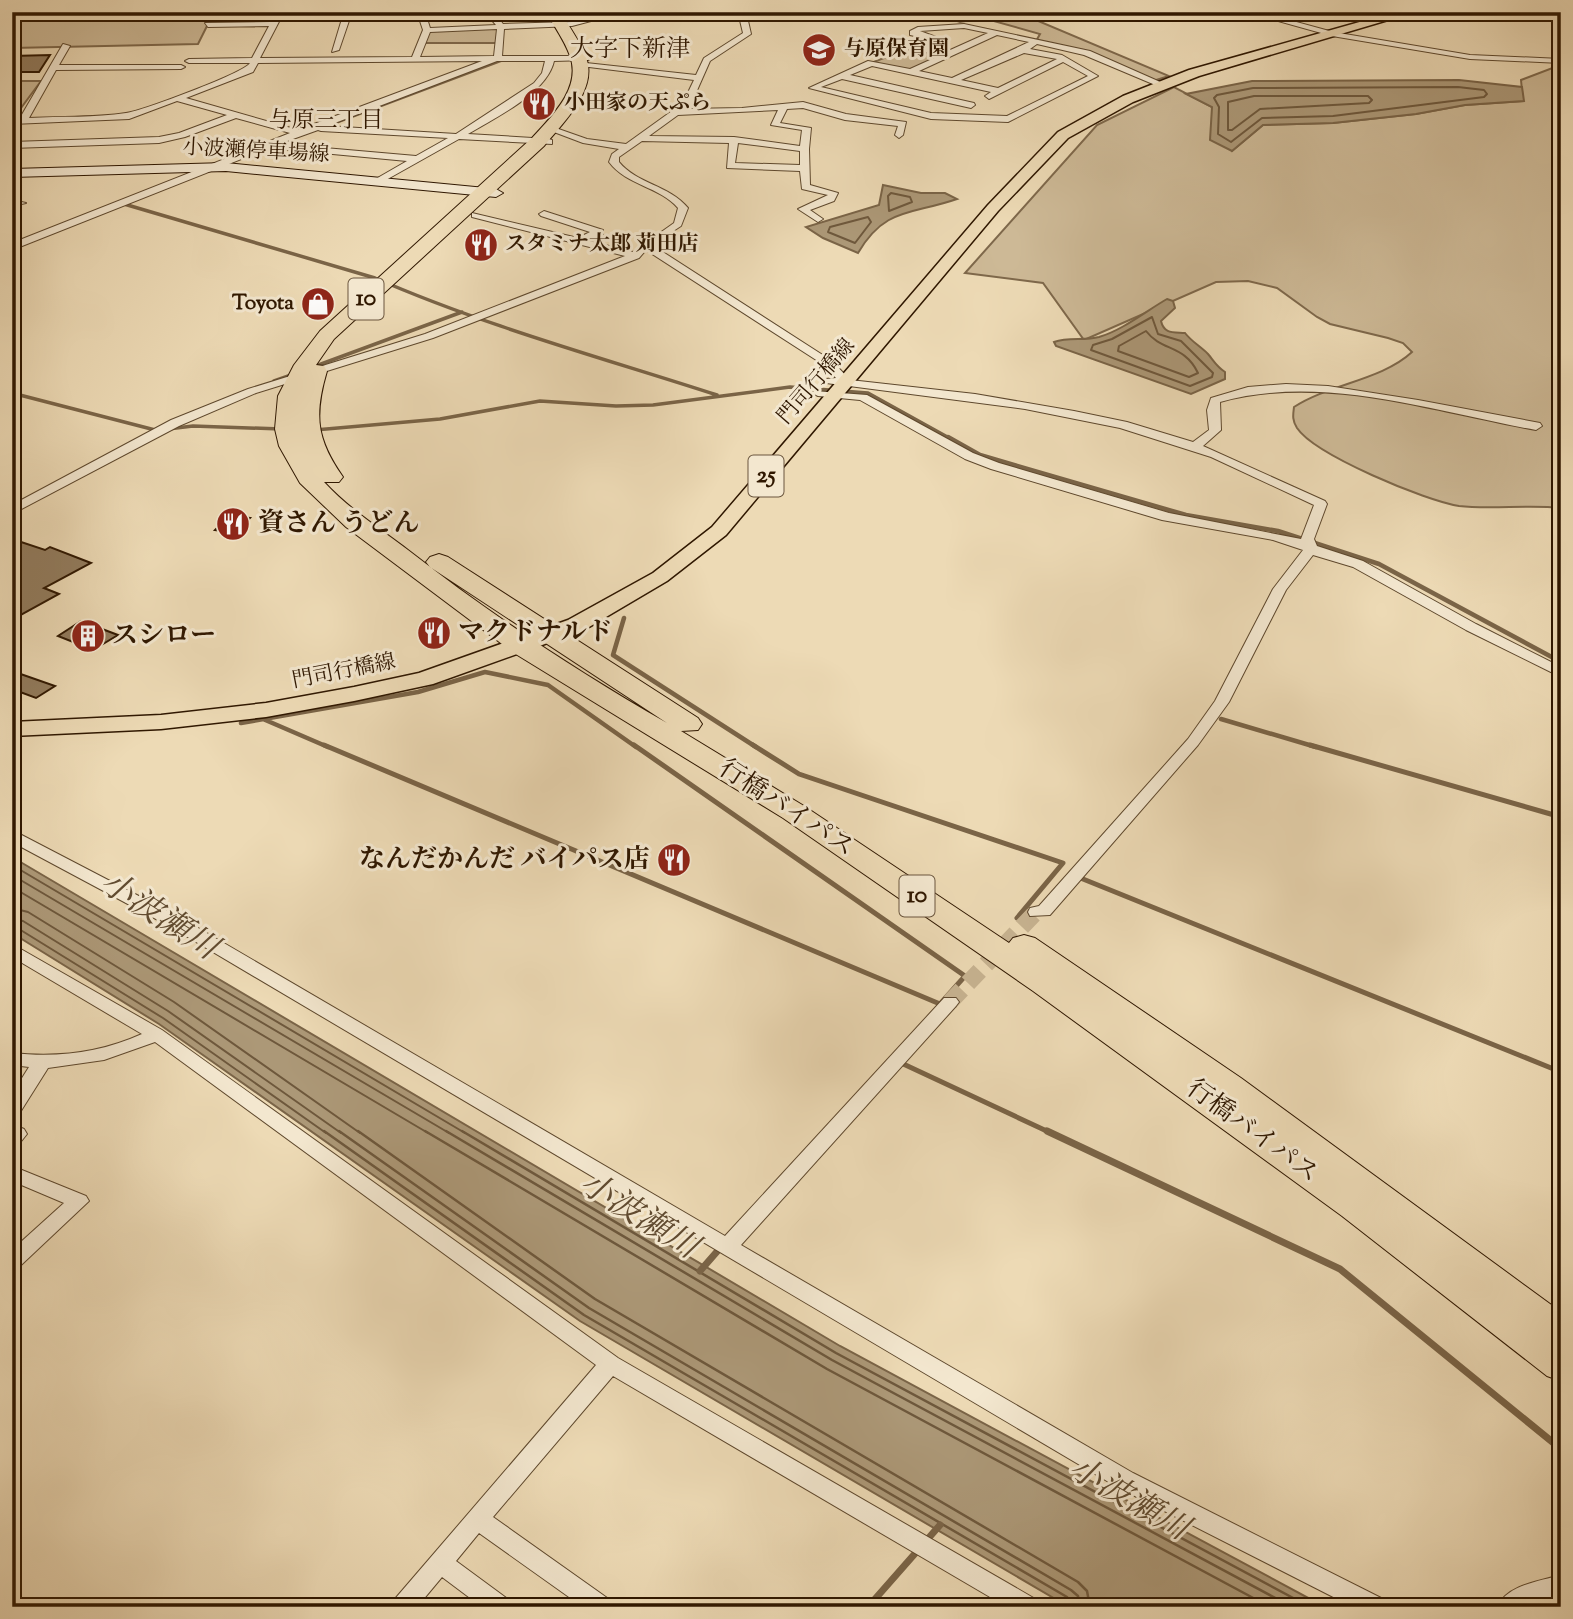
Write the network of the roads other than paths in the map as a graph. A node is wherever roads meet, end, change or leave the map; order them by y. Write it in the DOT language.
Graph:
graph roads {
  1 [pos="280,12"];
  2 [pos="348,12"];
  3 [pos="421,12"];
  4 [pos="489,12"];
  5 [pos="621,12"];
  6 [pos="742,12"];
  7 [pos="1250,12"];
  8 [pos="1390,12"];
  9 [pos="1409,12"];
  10 [pos="562,18"];
  11 [pos="274,24"];
  12 [pos="208,25"];
  13 [pos="503,28"];
  14 [pos="427,30"];
  15 [pos="996,33"];
  16 [pos="1327,33"];
  17 [pos="1036,41"];
  18 [pos="66,46"];
  19 [pos="419,49"];
  20 [pos="335,50"];
  21 [pos="1023,50"];
  22 [pos="263,51"];
  23 [pos="949,54"];
  24 [pos="498,58"];
  25 [pos="550,58"];
  26 [pos="415,60"];
  27 [pos="1063,60"];
  28 [pos="256,61"];
  29 [pos="585,61"];
  30 [pos="1561,61"];
  31 [pos="181,66"];
  32 [pos="53,68"];
  33 [pos="198,71"];
  34 [pos="223,71"];
  35 [pos="248,71"];
  36 [pos="910,72"];
  37 [pos="842,76"];
  38 [pos="699,78"];
  39 [pos="953,81"];
  40 [pos="1158,83"];
  41 [pos="998,91"];
  42 [pos="855,98"];
  43 [pos="179,99"];
  44 [pos="971,105"];
  45 [pos="784,107"];
  46 [pos="819,110"];
  47 [pos="675,112"];
  48 [pos="236,116"];
  49 [pos="946,117"];
  50 [pos="12,121"];
  51 [pos="23,121"];
  52 [pos="316,127"];
  53 [pos="298,133"];
  54 [pos="899,135"];
  55 [pos="459,136"];
  56 [pos="549,137"];
  57 [pos="640,138"];
  58 [pos="734,140"];
  59 [pos="12,145"];
  60 [pos="266,145"];
  61 [pos="627,147"];
  62 [pos="804,149"];
  63 [pos="416,159"];
  64 [pos="209,167"];
  65 [pos="806,168"];
  66 [pos="12,173"];
  67 [pos="377,182"];
  68 [pos="489,192"];
  69 [pos="544,214"];
  70 [pos="475,215"];
  71 [pos="818,219"];
  72 [pos="581,241"];
  73 [pos="646,246"];
  74 [pos="12,247"];
  75 [pos="635,256"];
  76 [pos="306,373"];
  77 [pos="833,385"];
  78 [pos="1536,426"];
  79 [pos="1193,447"];
  80 [pos="12,510"];
  81 [pos="1311,548"];
  82 [pos="532,636"];
  83 [pos="1561,673"];
  84 [pos="12,713"];
  85 [pos="12,729"];
  86 [pos="12,835"];
  87 [pos="1036,912"];
  88 [pos="16,956"];
  89 [pos="950,1002"];
  90 [pos="156,1034"];
  91 [pos="12,1059"];
  92 [pos="41,1064"];
  93 [pos="12,1109"];
  94 [pos="12,1131"];
  95 [pos="12,1139"];
  96 [pos="12,1173"];
  97 [pos="727,1247"];
  98 [pos="12,1262"];
  99 [pos="1561,1334"];
  100 [pos="610,1364"];
  101 [pos="1561,1365"];
  102 [pos="479,1520"];
  103 [pos="441,1563"];
  104 [pos="1561,1585"];
  105 [pos="402,1607"];
  106 [pos="501,1607"];
  107 [pos="603,1607"];
  108 [pos="1030,1607"];
  109 [pos="1377,1607"];
  110 [pos="1509,1607"];
  1 -- 11 [label="street"];
  2 -- 20 [label="street"];
  3 -- 14 [label="street"];
  4 -- 13 [label="street"];
  5 -- 10 [label="street"];
  6 -- 38 [label="street"];
  7 -- 16 [label="street"];
  8 -- 16 [label="main road, 門司行橋線 / 25"];
  9 -- 16 [label="main road, 門司行橋線 / 25"];
  10 -- 13 [label="street"];
  10 -- 29 [label="highway"];
  11 -- 12 [label="street"];
  11 -- 22 [label="street"];
  13 -- 14 [label="street"];
  13 -- 24 [label="street"];
  14 -- 19 [label="street"];
  15 -- 17 [label="street"];
  15 -- 23 [label="street"];
  15 -- 23 [label="street"];
  16 -- 30 [label="street"];
  16 -- 40 [label="main road, 門司行橋線 / 25"];
  17 -- 21 [label="street"];
  17 -- 40 [label="street"];
  18 -- 32 [label="street"];
  19 -- 20 [label="street"];
  19 -- 26 [label="street"];
  20 -- 22 [label="street"];
  21 -- 27 [label="street"];
  21 -- 39 [label="street"];
  22 -- 28 [label="street"];
  23 -- 36 [label="street"];
  24 -- 25 [label="street"];
  24 -- 26 [label="street"];
  24 -- 52 [label="street"];
  25 -- 29 [label="street"];
  25 -- 55 [label="street"];
  26 -- 28 [label="street"];
  27 -- 41 [label="street"];
  27 -- 49 [label="street"];
  28 -- 31 [label="street"];
  28 -- 35 [label="street"];
  29 -- 38 [label="street"];
  29 -- 56 [label="highway, 10"];
  31 -- 32 [label="street"];
  31 -- 33 [label="street"];
  32 -- 51 [label="street"];
  34 -- 35 [label="street"];
  35 -- 43 [label="street"];
  36 -- 37 [label="street"];
  36 -- 39 [label="street"];
  37 -- 42 [label="street"];
  37 -- 44 [label="street"];
  38 -- 47 [label="street"];
  39 -- 41 [label="street"];
  40 -- 77 [label="main road, 門司行橋線 / 25"];
  41 -- 44 [label="street"];
  42 -- 46 [label="street"];
  42 -- 49 [label="street"];
  43 -- 48 [label="street"];
  43 -- 51 [label="street"];
  44 -- 49 [label="street"];
  45 -- 46 [label="street"];
  45 -- 47 [label="street"];
  45 -- 62 [label="street"];
  46 -- 54 [label="street"];
  47 -- 57 [label="street"];
  48 -- 53 [label="street"];
  48 -- 59 [label="street"];
  50 -- 51 [label="street"];
  52 -- 53 [label="street"];
  52 -- 55 [label="street"];
  53 -- 60 [label="street"];
  55 -- 56 [label="street"];
  55 -- 63 [label="street"];
  56 -- 61 [label="street"];
  56 -- 68 [label="highway, 10"];
  57 -- 58 [label="street"];
  57 -- 61 [label="street"];
  58 -- 62 [label="street"];
  58 -- 65 [label="street"];
  60 -- 63 [label="street"];
  60 -- 64 [label="street"];
  61 -- 73 [label="street"];
  62 -- 65 [label="street"];
  63 -- 67 [label="street"];
  64 -- 66 [label="main road, 小波瀬停車場線"];
  64 -- 67 [label="main road, 小波瀬停車場線"];
  64 -- 74 [label="street"];
  65 -- 71 [label="street"];
  67 -- 68 [label="main road, 小波瀬停車場線"];
  68 -- 70 [label="highway, 行橋バイパス / 10"];
  68 -- 76 [label="highway, 行橋バイパス / 10"];
  69 -- 72 [label="street"];
  70 -- 72 [label="street"];
  70 -- 76 [label="highway, 行橋バイパス / 10"];
  72 -- 75 [label="street"];
  73 -- 75 [label="street"];
  73 -- 77 [label="street"];
  75 -- 76 [label="street"];
  76 -- 80 [label="street"];
  76 -- 82 [label="highway, 行橋バイパス / 10"];
  77 -- 79 [label="street"];
  77 -- 81 [label="street"];
  77 -- 82 [label="main road, 門司行橋線 / 25"];
  78 -- 79 [label="street"];
  79 -- 81 [label="street"];
  81 -- 83 [label="street"];
  81 -- 87 [label="street"];
  82 -- 84 [label="main road, 門司行橋線 / 25"];
  82 -- 85 [label="main road, 門司行橋線 / 25"];
  82 -- 99 [label="highway, 行橋バイパス / 10"];
  82 -- 101 [label="highway, 行橋バイパス / 10"];
  86 -- 97 [label="street"];
  88 -- 90 [label="street"];
  89 -- 97 [label="street"];
  90 -- 92 [label="street"];
  90 -- 100 [label="street"];
  91 -- 92 [label="street"];
  92 -- 93 [label="street"];
  94 -- 95 [label="street"];
  96 -- 98 [label="street"];
  97 -- 109 [label="street"];
  100 -- 102 [label="street"];
  100 -- 108 [label="street"];
  102 -- 103 [label="street"];
  102 -- 107 [label="street"];
  103 -- 105 [label="street"];
  103 -- 106 [label="street"];
  104 -- 110 [label="street"];
}
